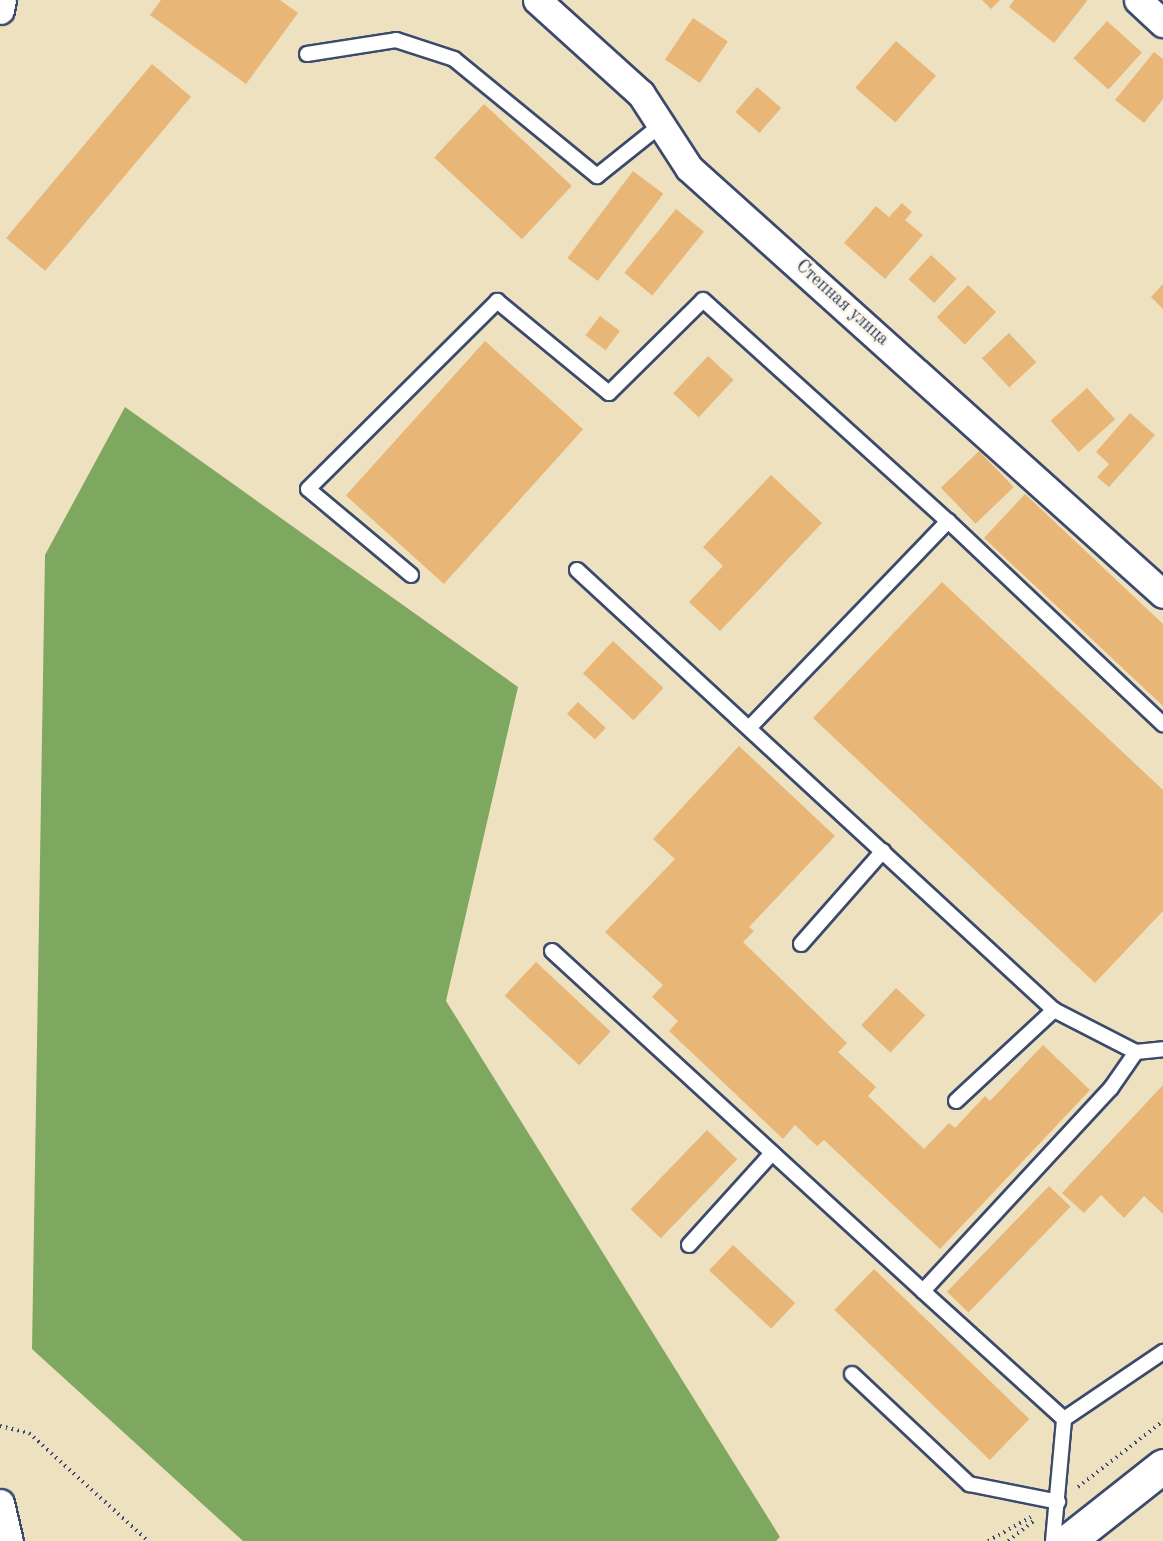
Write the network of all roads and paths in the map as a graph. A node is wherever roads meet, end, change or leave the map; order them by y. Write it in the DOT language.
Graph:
graph roads {
  1 [pos="2,0"];
  2 [pos="537,0"];
  3 [pos="1138,0"];
  4 [pos="0,10"];
  5 [pos="1163,23"];
  6 [pos="307,54"];
  7 [pos="661,125"];
  8 [pos="948,521"];
  9 [pos="577,570"];
  10 [pos="411,575"];
  11 [pos="1163,594"];
  12 [pos="1163,724"];
  13 [pos="750,727"];
  14 [pos="883,851"];
  15 [pos="801,944"];
  16 [pos="552,951"];
  17 [pos="1054,1010"];
  18 [pos="1163,1048"];
  19 [pos="1136,1052"];
  20 [pos="956,1101"];
  21 [pos="772,1153"];
  22 [pos="688,1245"];
  23 [pos="922,1291"];
  24 [pos="1163,1352"];
  25 [pos="852,1374"];
  26 [pos="1064,1419"];
  27 [pos="1163,1421"];
  28 [pos="0,1426"];
  29 [pos="1163,1466"];
  30 [pos="1058,1502"];
  31 [pos="0,1503"];
  32 [pos="9,1541"];
  33 [pos="148,1541"];
  34 [pos="988,1541"];
  35 [pos="1008,1541"];
  36 [pos="1053,1541"];
  37 [pos="1068,1541"];
  1 -- 4 [label="street"];
  2 -- 7 [label="street, Степная улица"];
  3 -- 5 [label="street"];
  6 -- 7 [label="lane"];
  7 -- 11 [label="street, Степная улица"];
  8 -- 10 [label="lane"];
  8 -- 12 [label="lane"];
  8 -- 13 [label="lane"];
  9 -- 13 [label="lane"];
  13 -- 14 [label="lane"];
  14 -- 15 [label="lane"];
  14 -- 17 [label="lane"];
  16 -- 21 [label="lane"];
  17 -- 19 [label="lane"];
  17 -- 20 [label="lane"];
  18 -- 19 [label="lane"];
  19 -- 23 [label="lane"];
  21 -- 22 [label="lane"];
  21 -- 23 [label="lane"];
  23 -- 26 [label="lane"];
  24 -- 26 [label="lane"];
  25 -- 30 [label="lane"];
  26 -- 30 [label="lane"];
  27 -- 30 [label="path"];
  28 -- 33 [label="path"];
  29 -- 37 [label="main road"];
  30 -- 34 [label="path"];
  30 -- 35 [label="path"];
  30 -- 36 [label="lane"];
  31 -- 32 [label="street"];
}
